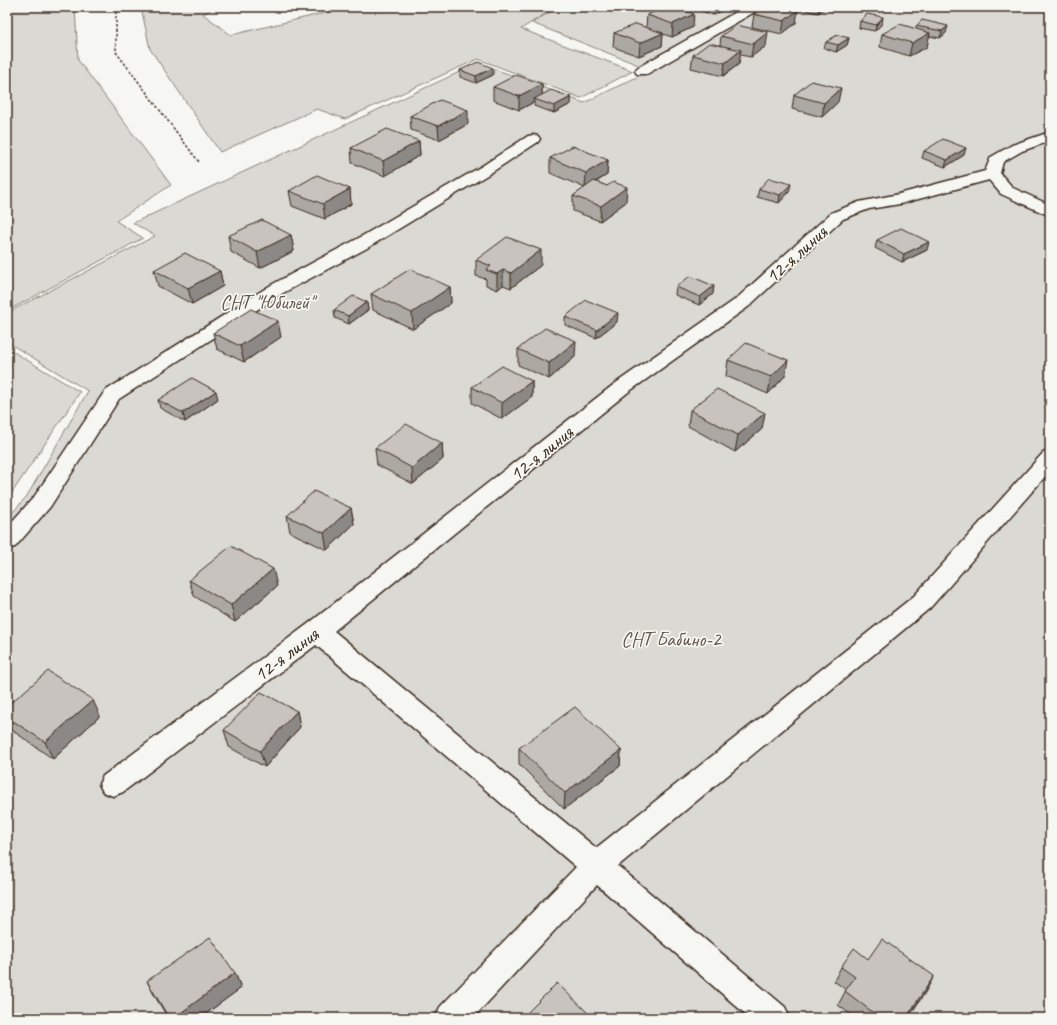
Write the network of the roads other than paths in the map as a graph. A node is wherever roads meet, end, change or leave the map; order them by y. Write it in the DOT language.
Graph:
graph roads {
  1 [pos="754,7"];
  2 [pos="642,71"];
  3 [pos="1050,136"];
  4 [pos="533,139"];
  5 [pos="992,174"];
  6 [pos="1050,211"];
  7 [pos="1050,458"];
  8 [pos="7,541"];
  9 [pos="317,631"];
  10 [pos="113,784"];
  11 [pos="596,866"];
  12 [pos="451,1018"];
  13 [pos="774,1018"];
  1 -- 2 [label="street"];
  3 -- 5 [label="street"];
  4 -- 8 [label="street"];
  5 -- 6 [label="street"];
  5 -- 9 [label="street, 12-я линия"];
  7 -- 11 [label="street"];
  9 -- 10 [label="street, 12-я линия"];
  9 -- 11 [label="street"];
  11 -- 12 [label="street"];
  11 -- 13 [label="street"];
}
